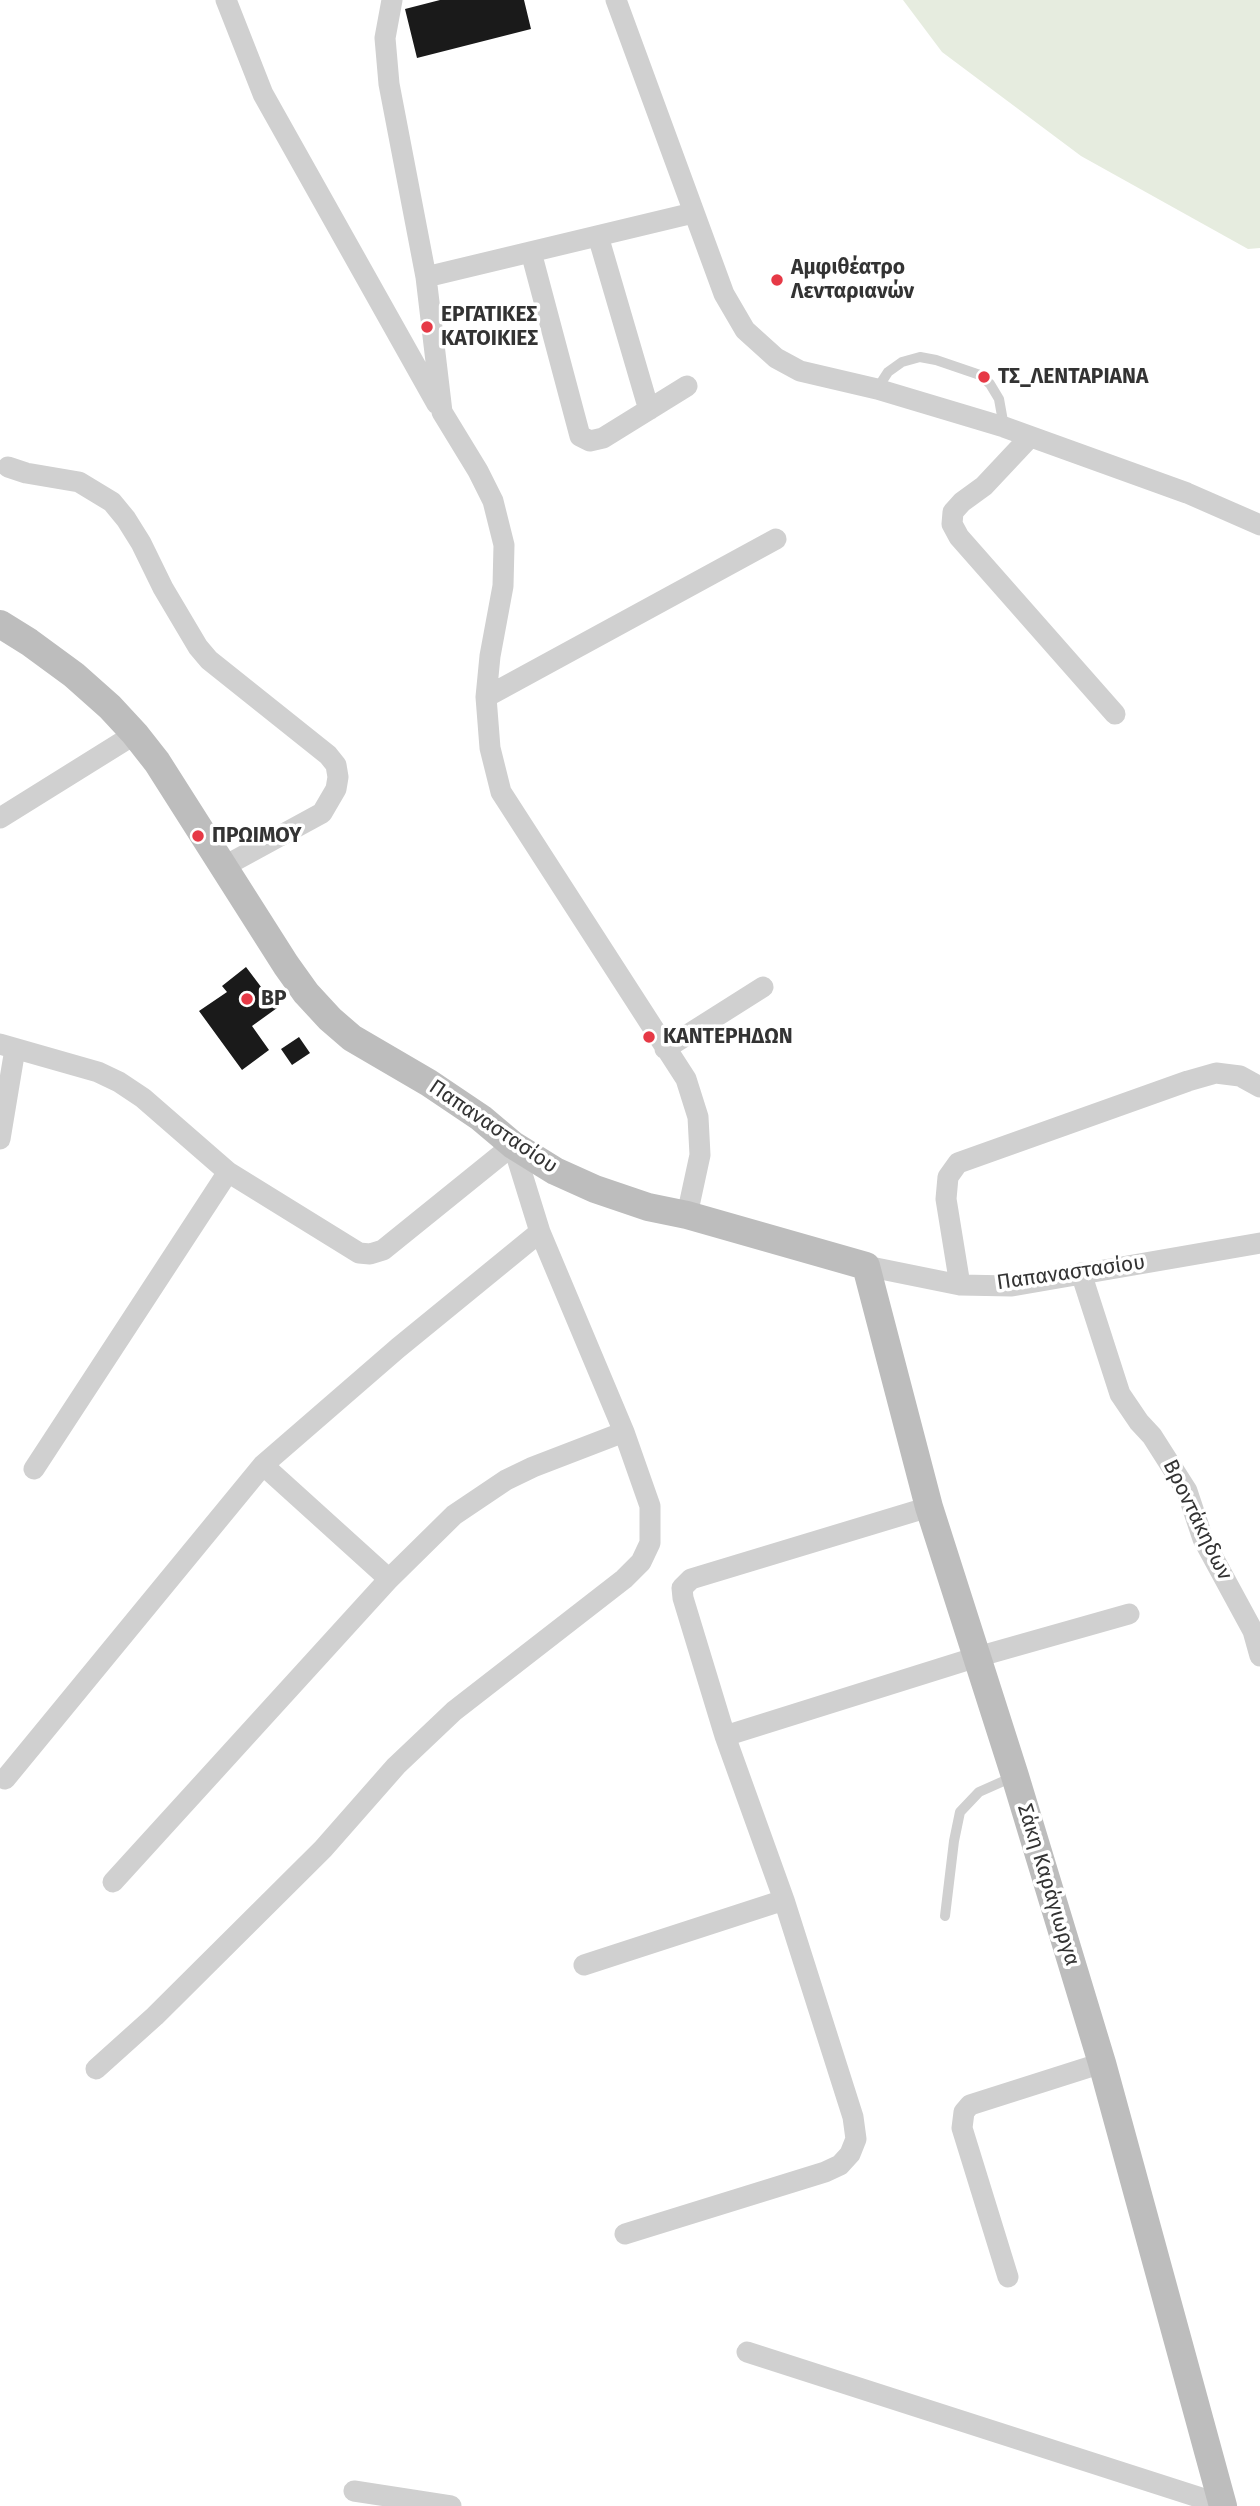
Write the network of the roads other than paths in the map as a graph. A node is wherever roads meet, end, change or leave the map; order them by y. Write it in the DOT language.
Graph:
graph roads {
  1 [pos="226,0"];
  2 [pos="392,0"];
  3 [pos="616,0"];
  4 [pos="693,213"];
  5 [pos="598,236"];
  6 [pos="531,252"];
  7 [pos="426,277"];
  8 [pos="687,386"];
  9 [pos="877,389"];
  10 [pos="649,410"];
  11 [pos="442,412"];
  12 [pos="1004,427"];
  13 [pos="1030,437"];
  14 [pos="8,467"];
  15 [pos="1260,525"];
  16 [pos="776,539"];
  17 [pos="0,624"];
  18 [pos="486,697"];
  19 [pos="1115,714"];
  20 [pos="135,734"];
  21 [pos="0,818"];
  22 [pos="223,867"];
  23 [pos="763,988"];
  24 [pos="7,1046"];
  25 [pos="665,1049"];
  26 [pos="1260,1087"];
  27 [pos="0,1139"];
  28 [pos="513,1145"];
  29 [pos="228,1172"];
  30 [pos="687,1215"];
  31 [pos="540,1233"];
  32 [pos="1260,1243"];
  33 [pos="866,1266"];
  34 [pos="1082,1273"];
  35 [pos="960,1284"];
  36 [pos="624,1432"];
  37 [pos="263,1465"];
  38 [pos="34,1469"];
  39 [pos="929,1507"];
  40 [pos="388,1579"];
  41 [pos="1129,1614"];
  42 [pos="1260,1656"];
  43 [pos="977,1657"];
  44 [pos="726,1736"];
  45 [pos="1015,1776"];
  46 [pos="5,1779"];
  47 [pos="113,1882"];
  48 [pos="783,1900"];
  49 [pos="945,1916"];
  50 [pos="584,1965"];
  51 [pos="1102,2063"];
  52 [pos="96,2069"];
  53 [pos="625,2234"];
  54 [pos="1008,2277"];
  55 [pos="747,2351"];
  56 [pos="354,2491"];
  57 [pos="1223,2505"];
  58 [pos="451,2506"];
  1 -- 11 [label="street"];
  2 -- 7 [label="street"];
  3 -- 4 [label="street"];
  4 -- 5 [label="street"];
  4 -- 9 [label="street"];
  5 -- 6 [label="street"];
  5 -- 10 [label="street"];
  6 -- 7 [label="street"];
  6 -- 10 [label="street"];
  7 -- 11 [label="street"];
  8 -- 10 [label="street"];
  9 -- 12 [label="street"];
  9 -- 12 [label="lane"];
  11 -- 18 [label="street"];
  12 -- 13 [label="street"];
  13 -- 15 [label="street"];
  13 -- 19 [label="street"];
  14 -- 22 [label="street"];
  16 -- 18 [label="street"];
  17 -- 20 [label="street, Παπαναστασίου"];
  18 -- 25 [label="street"];
  20 -- 21 [label="street"];
  20 -- 22 [label="street, Παπαναστασίου"];
  22 -- 28 [label="street, Παπαναστασίου"];
  23 -- 25 [label="street"];
  24 -- 27 [label="street"];
  24 -- 29 [label="street"];
  25 -- 30 [label="street"];
  26 -- 35 [label="street"];
  28 -- 29 [label="street"];
  28 -- 30 [label="street, Παπαναστασίου"];
  28 -- 31 [label="street"];
  29 -- 38 [label="street"];
  30 -- 33 [label="street, Παπαναστασίου"];
  31 -- 36 [label="street"];
  31 -- 37 [label="street"];
  32 -- 34 [label="street, Παπαναστασίου"];
  33 -- 35 [label="street, Παπαναστασίου"];
  33 -- 39 [label="street, Σάκη Καράγιωργα"];
  34 -- 35 [label="street, Παπαναστασίου"];
  34 -- 42 [label="street, Βροντάκηδων"];
  36 -- 40 [label="street"];
  36 -- 52 [label="street"];
  37 -- 40 [label="street"];
  37 -- 46 [label="street"];
  39 -- 43 [label="street, Σάκη Καράγιωργα"];
  39 -- 44 [label="street"];
  40 -- 47 [label="street"];
  41 -- 43 [label="street"];
  43 -- 44 [label="street"];
  43 -- 45 [label="street, Σάκη Καράγιωργα"];
  44 -- 48 [label="street"];
  45 -- 49 [label="lane"];
  45 -- 51 [label="street, Σάκη Καράγιωργα"];
  48 -- 50 [label="street"];
  48 -- 53 [label="street"];
  51 -- 54 [label="street"];
  51 -- 57 [label="street, Σάκη Καράγιωργα"];
  55 -- 57 [label="street"];
  56 -- 58 [label="street"];
}
